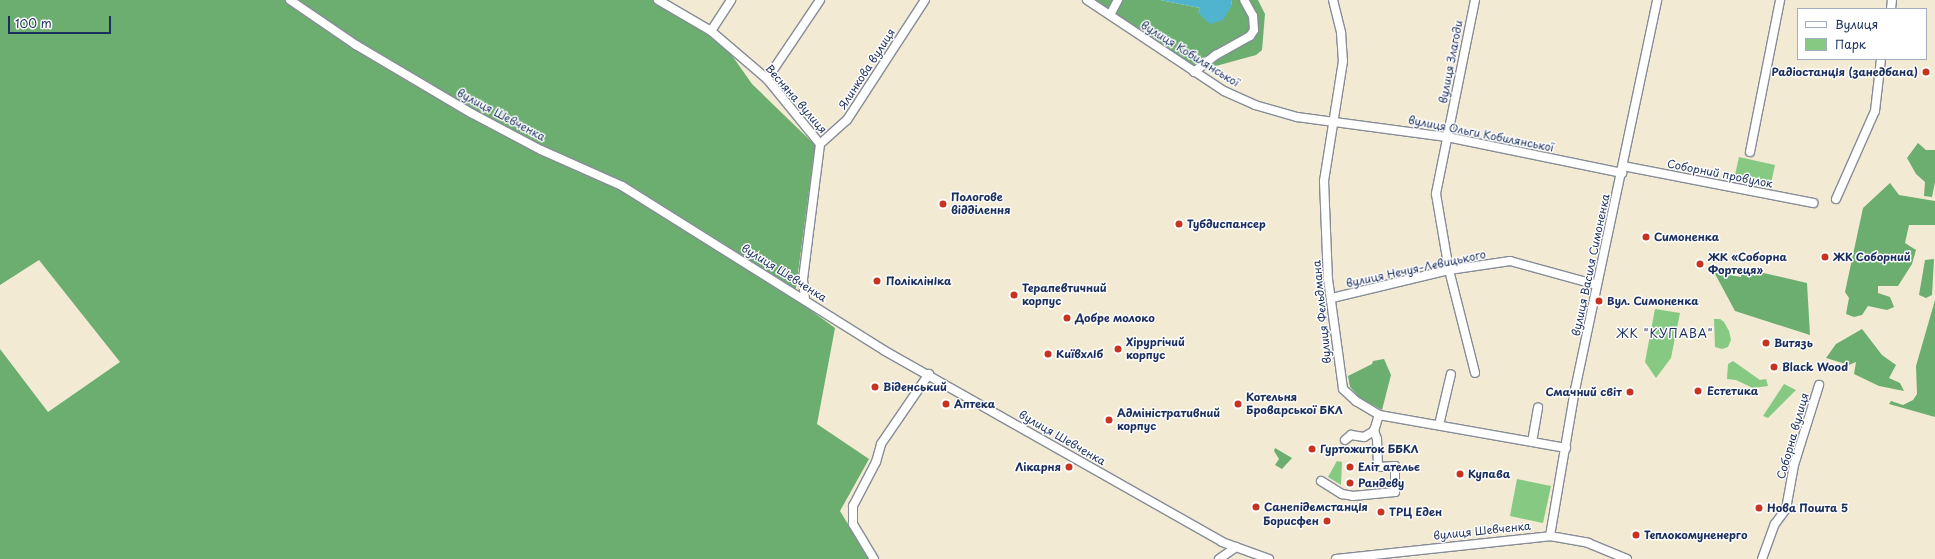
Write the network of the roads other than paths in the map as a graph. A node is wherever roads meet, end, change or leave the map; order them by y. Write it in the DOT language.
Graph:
graph roads {
  1 [pos="290,0"];
  2 [pos="658,0"];
  3 [pos="731,0"];
  4 [pos="820,0"];
  5 [pos="925,0"];
  6 [pos="1087,0"];
  7 [pos="1118,0"];
  8 [pos="1244,0"];
  9 [pos="1333,0"];
  10 [pos="1474,0"];
  11 [pos="1657,0"];
  12 [pos="1780,0"];
  13 [pos="1110,16"];
  14 [pos="712,31"];
  15 [pos="1880,60"];
  16 [pos="1194,72"];
  17 [pos="766,79"];
  18 [pos="1335,120"];
  19 [pos="1447,137"];
  20 [pos="820,144"];
  21 [pos="1750,152"];
  22 [pos="1623,170"];
  23 [pos="1836,199"];
  24 [pos="1813,203"];
  25 [pos="1449,270"];
  26 [pos="1597,285"];
  27 [pos="803,297"];
  28 [pos="1332,298"];
  29 [pos="1475,373"];
  30 [pos="929,374"];
  31 [pos="1451,374"];
  32 [pos="1819,385"];
  33 [pos="1538,408"];
  34 [pos="1379,415"];
  35 [pos="1439,426"];
  36 [pos="1374,431"];
  37 [pos="1345,440"];
  38 [pos="1532,442"];
  39 [pos="1566,448"];
  40 [pos="1321,481"];
  41 [pos="1550,536"];
  42 [pos="1236,547"];
  43 [pos="1256,557"];
  44 [pos="874,559"];
  45 [pos="1219,559"];
  46 [pos="1269,559"];
  47 [pos="1336,559"];
  48 [pos="1627,559"];
  49 [pos="1762,559"];
  1 -- 27 [label="street, вулиця Шевченка"];
  2 -- 14 [label="street, Весняна вулиця"];
  3 -- 14 [label="street"];
  4 -- 17 [label="street"];
  5 -- 20 [label="street, Ялинкова вулиця"];
  6 -- 13 [label="street, вулиця Кобилянської"];
  7 -- 13 [label="street"];
  8 -- 16 [label="street"];
  9 -- 18 [label="street, вулиця Фельдмана"];
  10 -- 19 [label="street, вулиця Злагоди"];
  11 -- 22 [label="street, вулиця Василя Симоненка"];
  12 -- 21 [label="street"];
  13 -- 16 [label="street, вулиця Кобилянської"];
  14 -- 17 [label="street, Весняна вулиця"];
  15 -- 23 [label="street"];
  16 -- 18 [label="street, вулиця Кобилянської"];
  17 -- 20 [label="street, Весняна вулиця"];
  18 -- 19 [label="street, вулиця Ольги Кобилянської"];
  18 -- 28 [label="street, вулиця Фельдмана"];
  19 -- 22 [label="street, вулиця Ольги Кобилянської"];
  19 -- 25 [label="street, вулиця Злагоди"];
  20 -- 27 [label="street"];
  22 -- 24 [label="street, Соборний провулок"];
  22 -- 26 [label="street, вулиця Василя Симоненка"];
  25 -- 26 [label="street, вулиця Нечуя-Левицького"];
  25 -- 28 [label="street, вулиця Нечуя-Левицького"];
  25 -- 29 [label="street, вулиця Злагоди"];
  26 -- 39 [label="street, вулиця Василя Симоненка"];
  27 -- 30 [label="street, вулиця Шевченка"];
  28 -- 34 [label="street, вулиця Фельдмана"];
  30 -- 42 [label="street, вулиця Шевченка"];
  30 -- 44 [label="street"];
  31 -- 35 [label="street"];
  32 -- 49 [label="street, Соборна вулиця"];
  33 -- 38 [label="street"];
  34 -- 35 [label="street, вулиця Фельдмана"];
  34 -- 36 [label="street"];
  35 -- 38 [label="street, вулиця Фельдмана"];
  36 -- 37 [label="street"];
  36 -- 40 [label="street"];
  38 -- 39 [label="street, вулиця Фельдмана"];
  39 -- 41 [label="street, вулиця Василя Симоненка"];
  41 -- 47 [label="street, вулиця Шевченка"];
  41 -- 48 [label="street, вулиця Шевченка"];
  42 -- 43 [label="street, вулиця Шевченка"];
  42 -- 45 [label="street"];
  43 -- 46 [label="street, вулиця Шевченка"];
}
